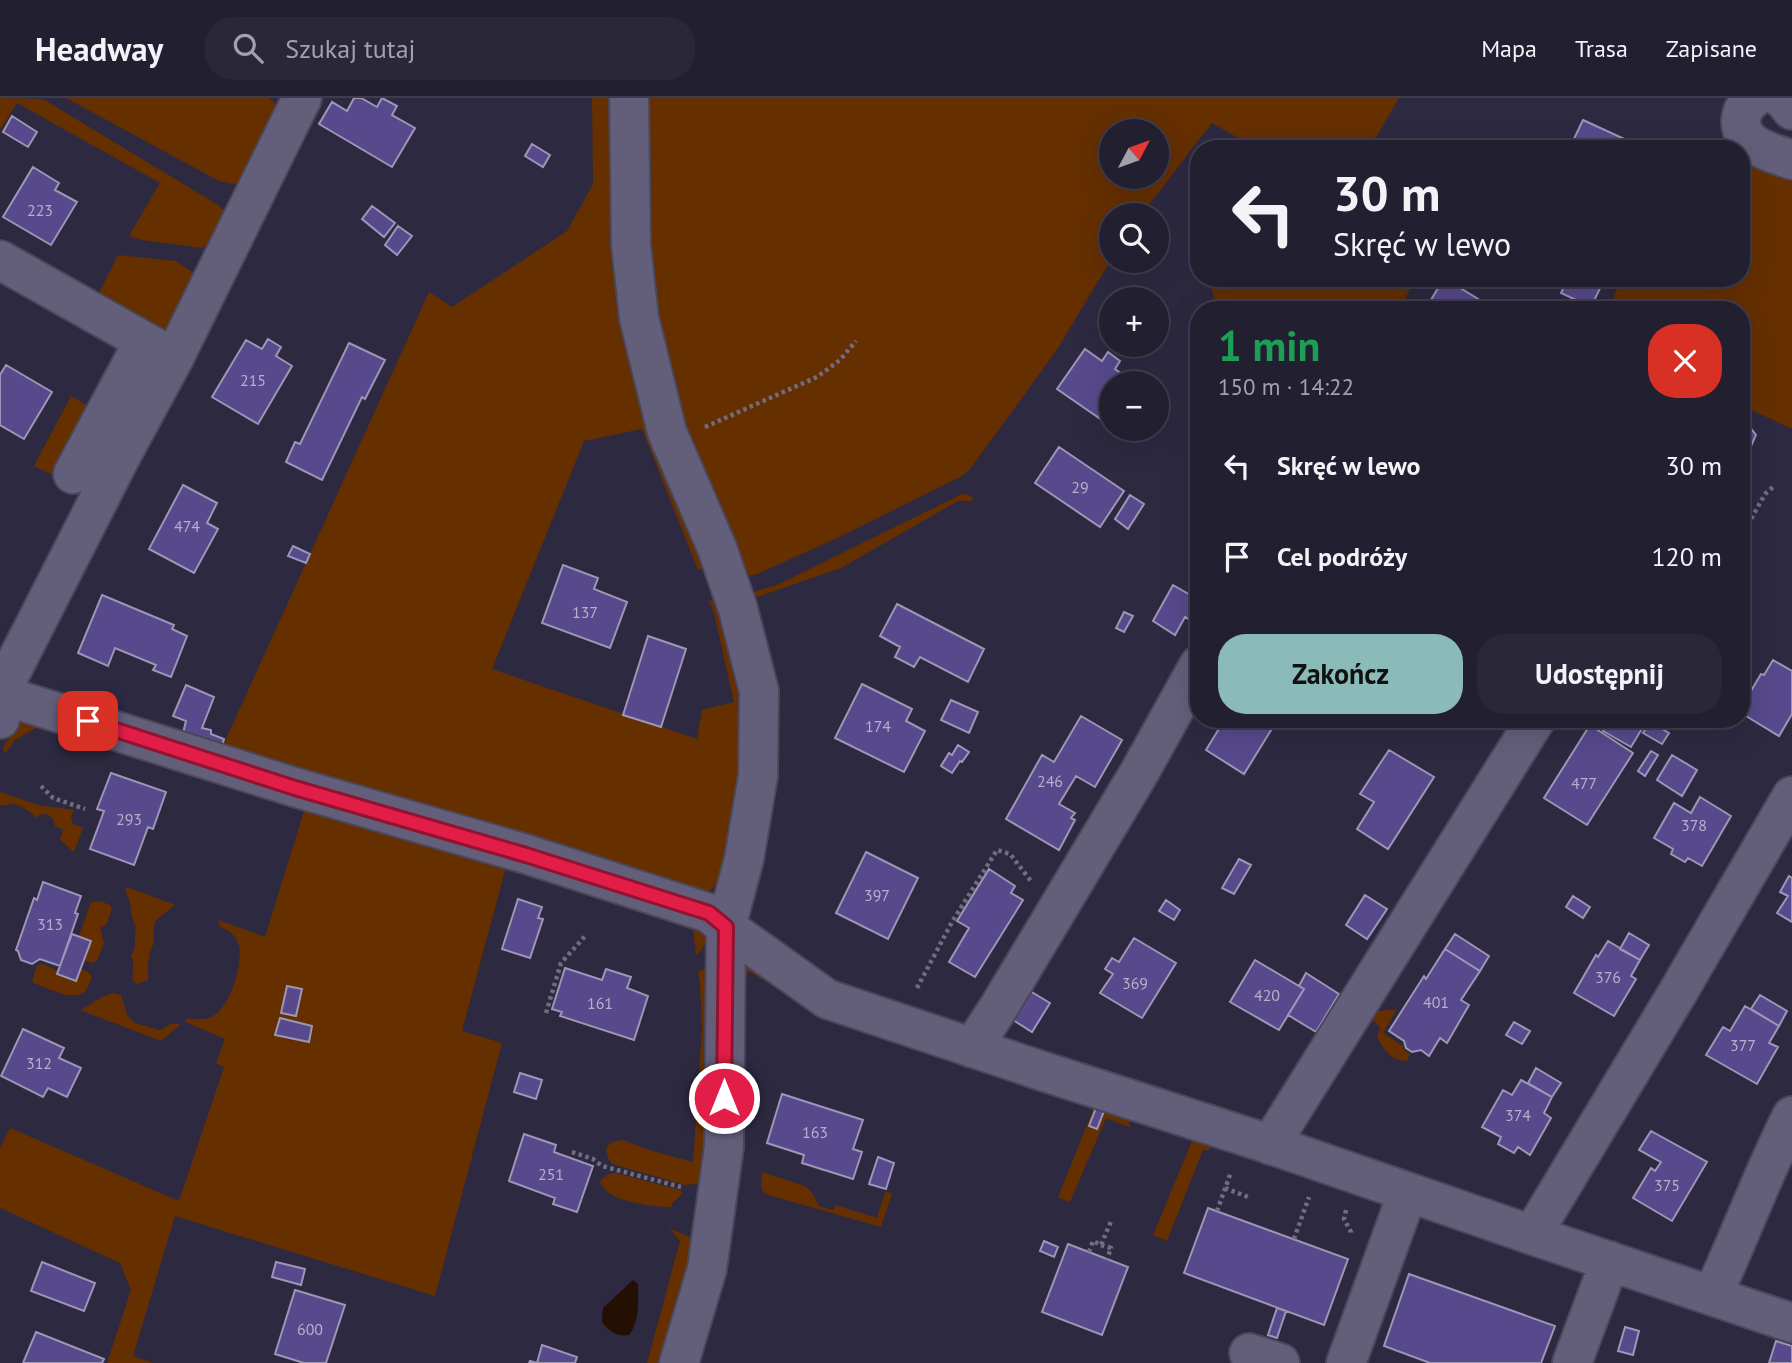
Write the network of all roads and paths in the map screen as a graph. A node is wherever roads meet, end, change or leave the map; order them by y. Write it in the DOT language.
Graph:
graph roads {
  1 [pos="302,98"];
  2 [pos="629,98"];
  3 [pos="1754,98"];
  4 [pos="1781,98"];
  5 [pos="1792,110"];
  6 [pos="1748,140"];
  7 [pos="1750,141"];
  8 [pos="1782,147"];
  9 [pos="0,260"];
  10 [pos="856,341"];
  11 [pos="159,350"];
  12 [pos="118,426"];
  13 [pos="667,432"];
  14 [pos="73,474"];
  15 [pos="1773,486"];
  16 [pos="1750,521"];
  17 [pos="1190,682"];
  18 [pos="3,690"];
  19 [pos="1530,728"];
  20 [pos="41,786"];
  21 [pos="1792,796"];
  22 [pos="85,809"];
  23 [pos="1031,882"];
  24 [pos="726,927"];
  25 [pos="586,934"];
  26 [pos="911,999"];
  27 [pos="546,1013"];
  28 [pos="972,1048"];
  29 [pos="1792,1116"];
  30 [pos="1270,1145"];
  31 [pos="572,1152"];
  32 [pos="1233,1167"];
  33 [pos="1225,1188"];
  34 [pos="684,1189"];
  35 [pos="1408,1192"];
  36 [pos="1310,1193"];
  37 [pos="1248,1197"];
  38 [pos="1347,1207"];
  39 [pos="1217,1211"];
  40 [pos="1112,1219"];
  41 [pos="1532,1236"];
  42 [pos="1294,1239"];
  43 [pos="1348,1241"];
  44 [pos="1101,1245"];
  45 [pos="1089,1252"];
  46 [pos="1107,1259"];
  47 [pos="1610,1261"];
  48 [pos="1712,1296"];
  49 [pos="1792,1323"];
  50 [pos="679,1363"];
  51 [pos="1346,1363"];
  52 [pos="1572,1363"];
  1 -- 11 [label="street"];
  2 -- 13 [label="street"];
  3 -- 6 [label="street"];
  4 -- 5 [label="street"];
  7 -- 8 [label="street"];
  9 -- 11 [label="street"];
  10 -- 13 [label="path"];
  11 -- 12 [label="street"];
  12 -- 14 [label="street"];
  12 -- 18 [label="street"];
  13 -- 24 [label="street"];
  15 -- 16 [label="path"];
  17 -- 28 [label="street"];
  18 -- 24 [label="street"];
  19 -- 30 [label="street"];
  20 -- 22 [label="path"];
  21 -- 41 [label="street"];
  23 -- 26 [label="path"];
  24 -- 28 [label="street"];
  24 -- 50 [label="street"];
  25 -- 27 [label="path"];
  28 -- 30 [label="street"];
  29 -- 48 [label="street"];
  30 -- 35 [label="street"];
  31 -- 34 [label="path"];
  32 -- 33 [label="path"];
  33 -- 37 [label="path"];
  33 -- 39 [label="path"];
  35 -- 41 [label="street"];
  35 -- 51 [label="street"];
  36 -- 42 [label="path"];
  38 -- 43 [label="path"];
  40 -- 44 [label="path"];
  41 -- 47 [label="street"];
  44 -- 45 [label="path"];
  44 -- 46 [label="path"];
  47 -- 48 [label="street"];
  47 -- 52 [label="street"];
  48 -- 49 [label="street"];
}
